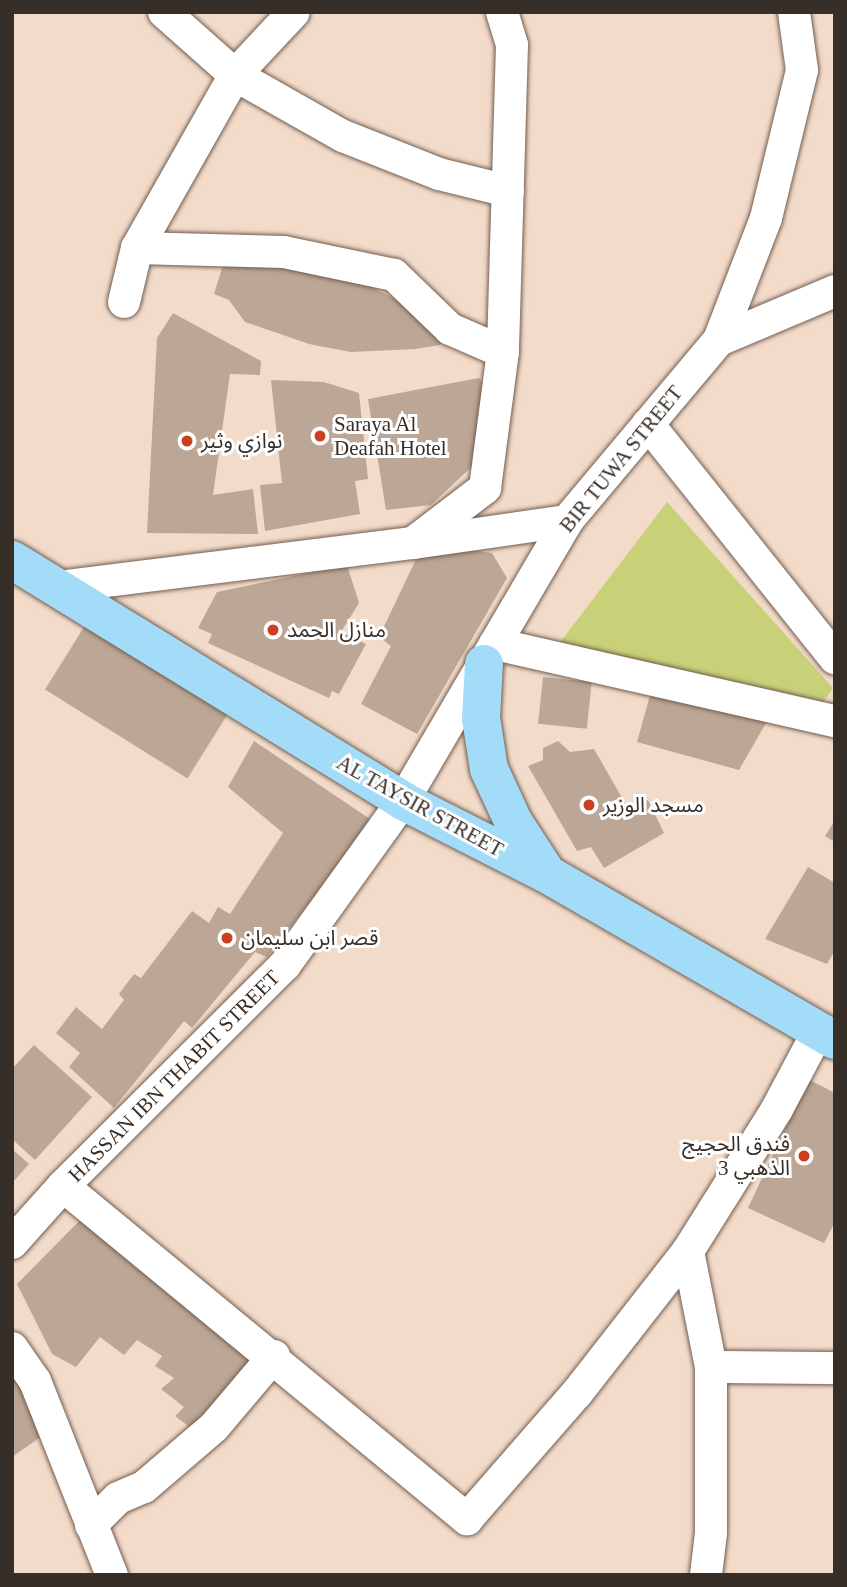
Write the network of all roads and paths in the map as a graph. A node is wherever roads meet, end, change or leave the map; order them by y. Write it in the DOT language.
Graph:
graph roads {
  1 [pos="164,12"];
  2 [pos="294,12"];
  3 [pos="502,12"];
  4 [pos="794,12"];
  5 [pos="235,75"];
  6 [pos="508,191"];
  7 [pos="137,248"];
  8 [pos="835,291"];
  9 [pos="124,302"];
  10 [pos="719,340"];
  11 [pos="503,352"];
  12 [pos="648,424"];
  13 [pos="567,521"];
  14 [pos="413,543"];
  15 [pos="12,560"];
  16 [pos="59,587"];
  17 [pos="489,654"];
  18 [pos="835,658"];
  19 [pos="835,721"];
  20 [pos="403,801"];
  21 [pos="547,874"];
  22 [pos="826,1036"];
  23 [pos="63,1186"];
  24 [pos="12,1243"];
  25 [pos="688,1251"];
  26 [pos="12,1348"];
  27 [pos="274,1356"];
  28 [pos="711,1367"];
  29 [pos="835,1368"];
  30 [pos="92,1525"];
  31 [pos="112,1575"];
  32 [pos="706,1575"];
  1 -- 5 [label="street"];
  2 -- 5 [label="street"];
  3 -- 6 [label="street"];
  4 -- 10 [label="street"];
  5 -- 6 [label="street"];
  5 -- 7 [label="street"];
  6 -- 11 [label="street"];
  7 -- 9 [label="street"];
  7 -- 11 [label="street"];
  8 -- 10 [label="street, BIR TUWA STREET"];
  10 -- 12 [label="street, BIR TUWA STREET"];
  11 -- 14 [label="street"];
  12 -- 13 [label="street, BIR TUWA STREET"];
  12 -- 18 [label="street"];
  13 -- 14 [label="street"];
  13 -- 17 [label="street, BIR TUWA STREET"];
  14 -- 16 [label="street"];
  15 -- 16 [label="highway, AL TAYSIR STREET"];
  16 -- 20 [label="highway, AL TAYSIR STREET"];
  17 -- 19 [label="street"];
  17 -- 20 [label="street, BIR TUWA STREET"];
  17 -- 21 [label="highway"];
  20 -- 21 [label="highway, AL TAYSIR STREET"];
  20 -- 23 [label="street, HASSAN IBN THABIT STREET"];
  21 -- 22 [label="highway, AL TAYSIR STREET"];
  22 -- 25 [label="street"];
  23 -- 24 [label="street, HASSAN IBN THABIT STREET"];
  23 -- 27 [label="street"];
  25 -- 27 [label="street"];
  25 -- 28 [label="street"];
  26 -- 30 [label="street"];
  27 -- 30 [label="street"];
  28 -- 29 [label="street"];
  28 -- 32 [label="street"];
  30 -- 31 [label="street"];
}
